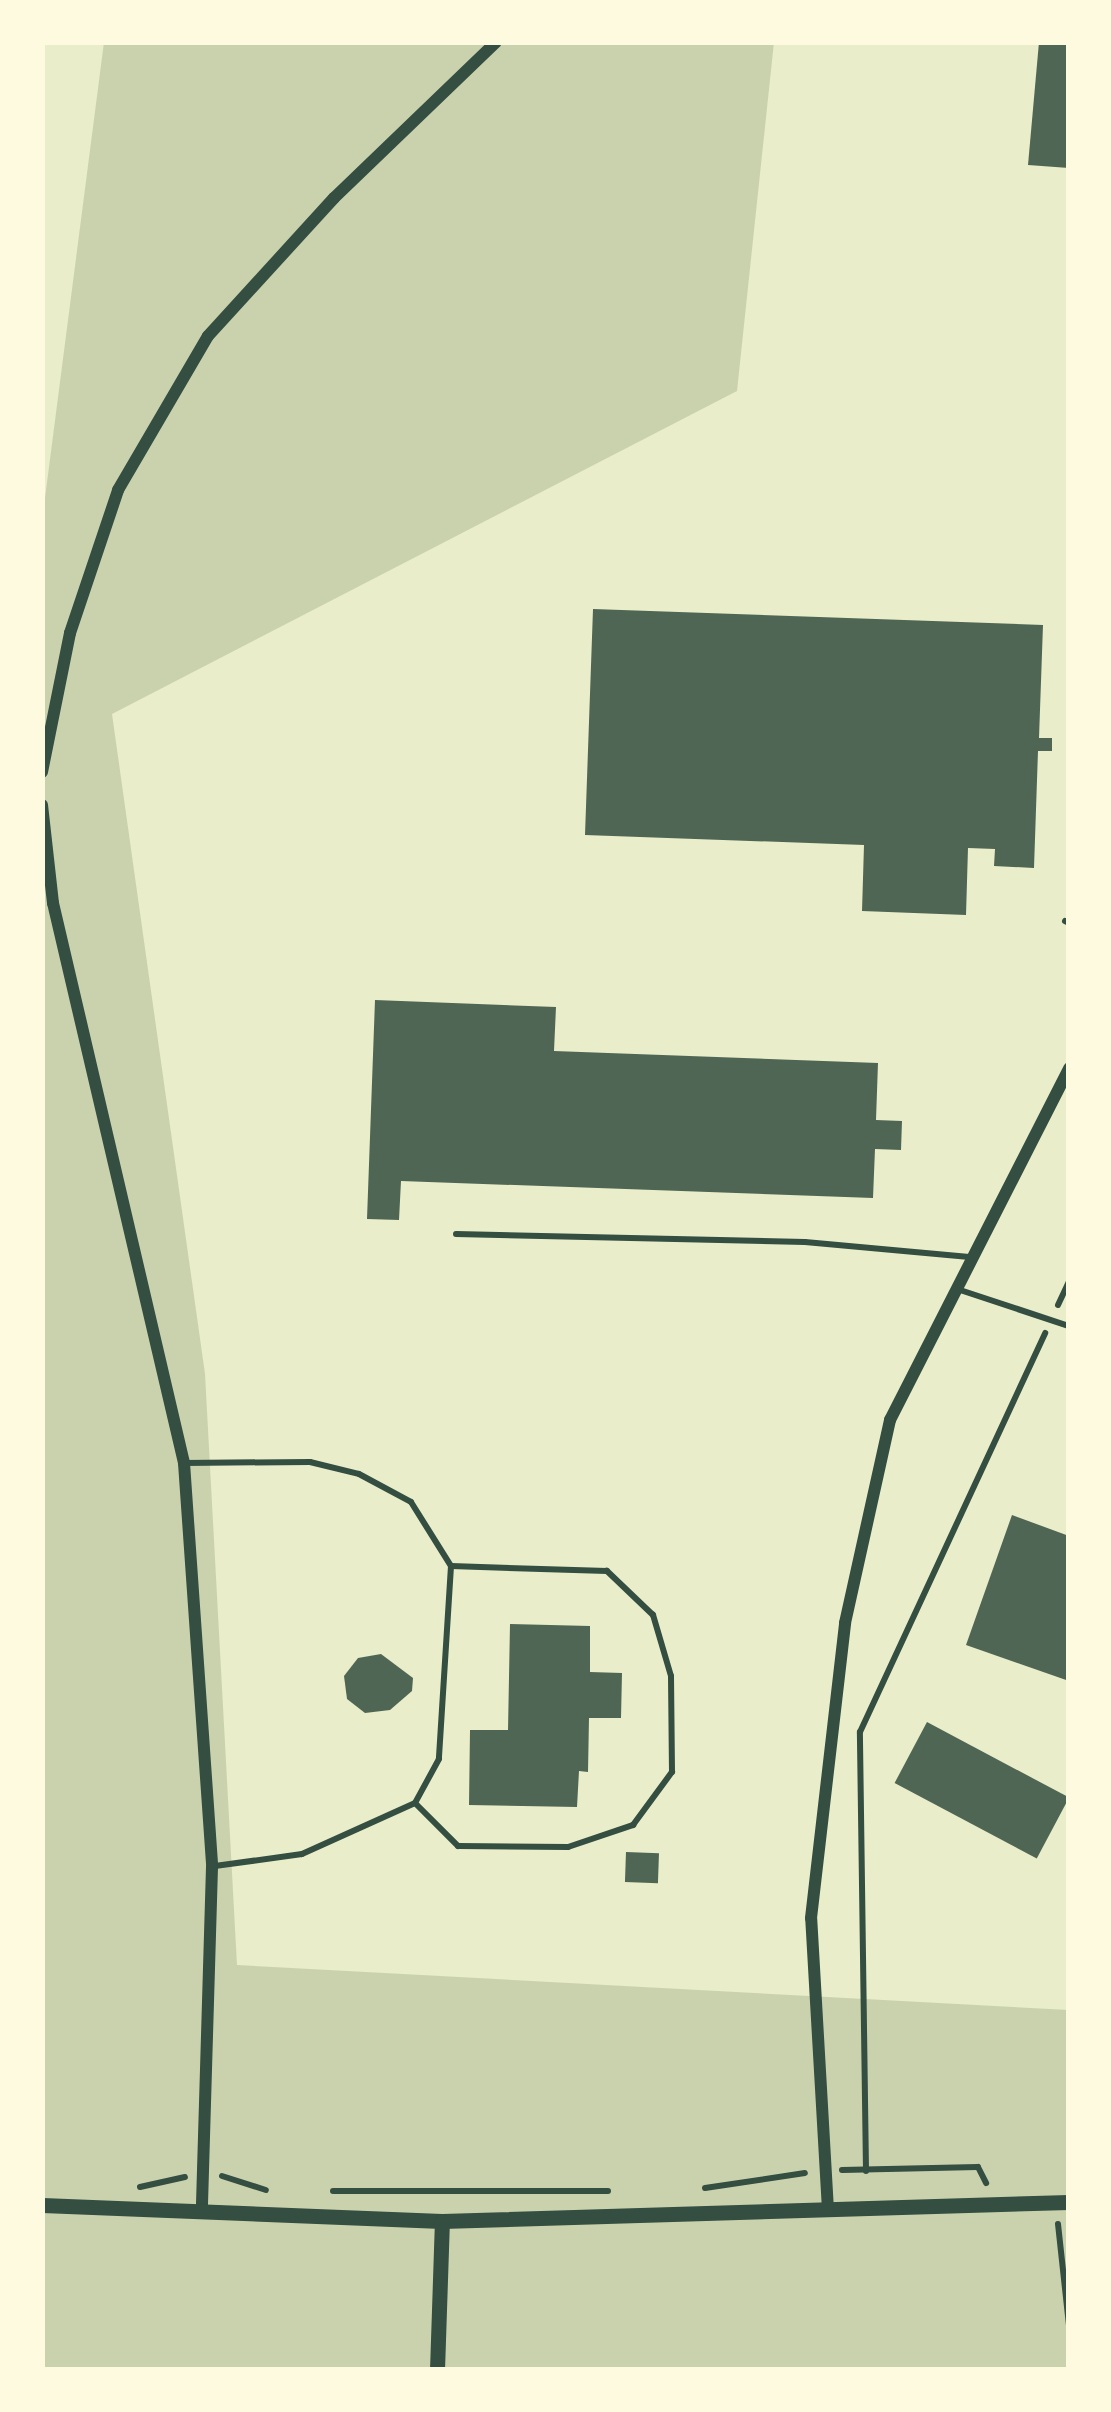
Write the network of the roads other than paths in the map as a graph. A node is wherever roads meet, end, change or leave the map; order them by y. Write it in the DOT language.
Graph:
graph roads {
  1 [pos="496,42"];
  2 [pos="42,772"];
  3 [pos="42,805"];
  4 [pos="1069,1068"];
  5 [pos="456,1234"];
  6 [pos="973,1257"];
  7 [pos="957,1289"];
  8 [pos="1069,1326"];
  9 [pos="184,1463"];
  10 [pos="451,1566"];
  11 [pos="415,1803"];
  12 [pos="212,1867"];
  13 [pos="1069,2202"];
  14 [pos="42,2205"];
  15 [pos="828,2210"];
  16 [pos="202,2212"];
  17 [pos="442,2221"];
  18 [pos="437,2370"];
  1 -- 2 [label="street"];
  3 -- 9 [label="street"];
  4 -- 6 [label="street"];
  5 -- 6 [label="lane"];
  6 -- 7 [label="street"];
  7 -- 8 [label="lane"];
  7 -- 15 [label="street"];
  9 -- 10 [label="lane"];
  9 -- 12 [label="street"];
  10 -- 11 [label="lane"];
  10 -- 11 [label="lane"];
  11 -- 12 [label="lane"];
  12 -- 16 [label="street"];
  13 -- 15 [label="street"];
  14 -- 16 [label="street"];
  15 -- 17 [label="street"];
  16 -- 17 [label="street"];
  17 -- 18 [label="street"];
}
